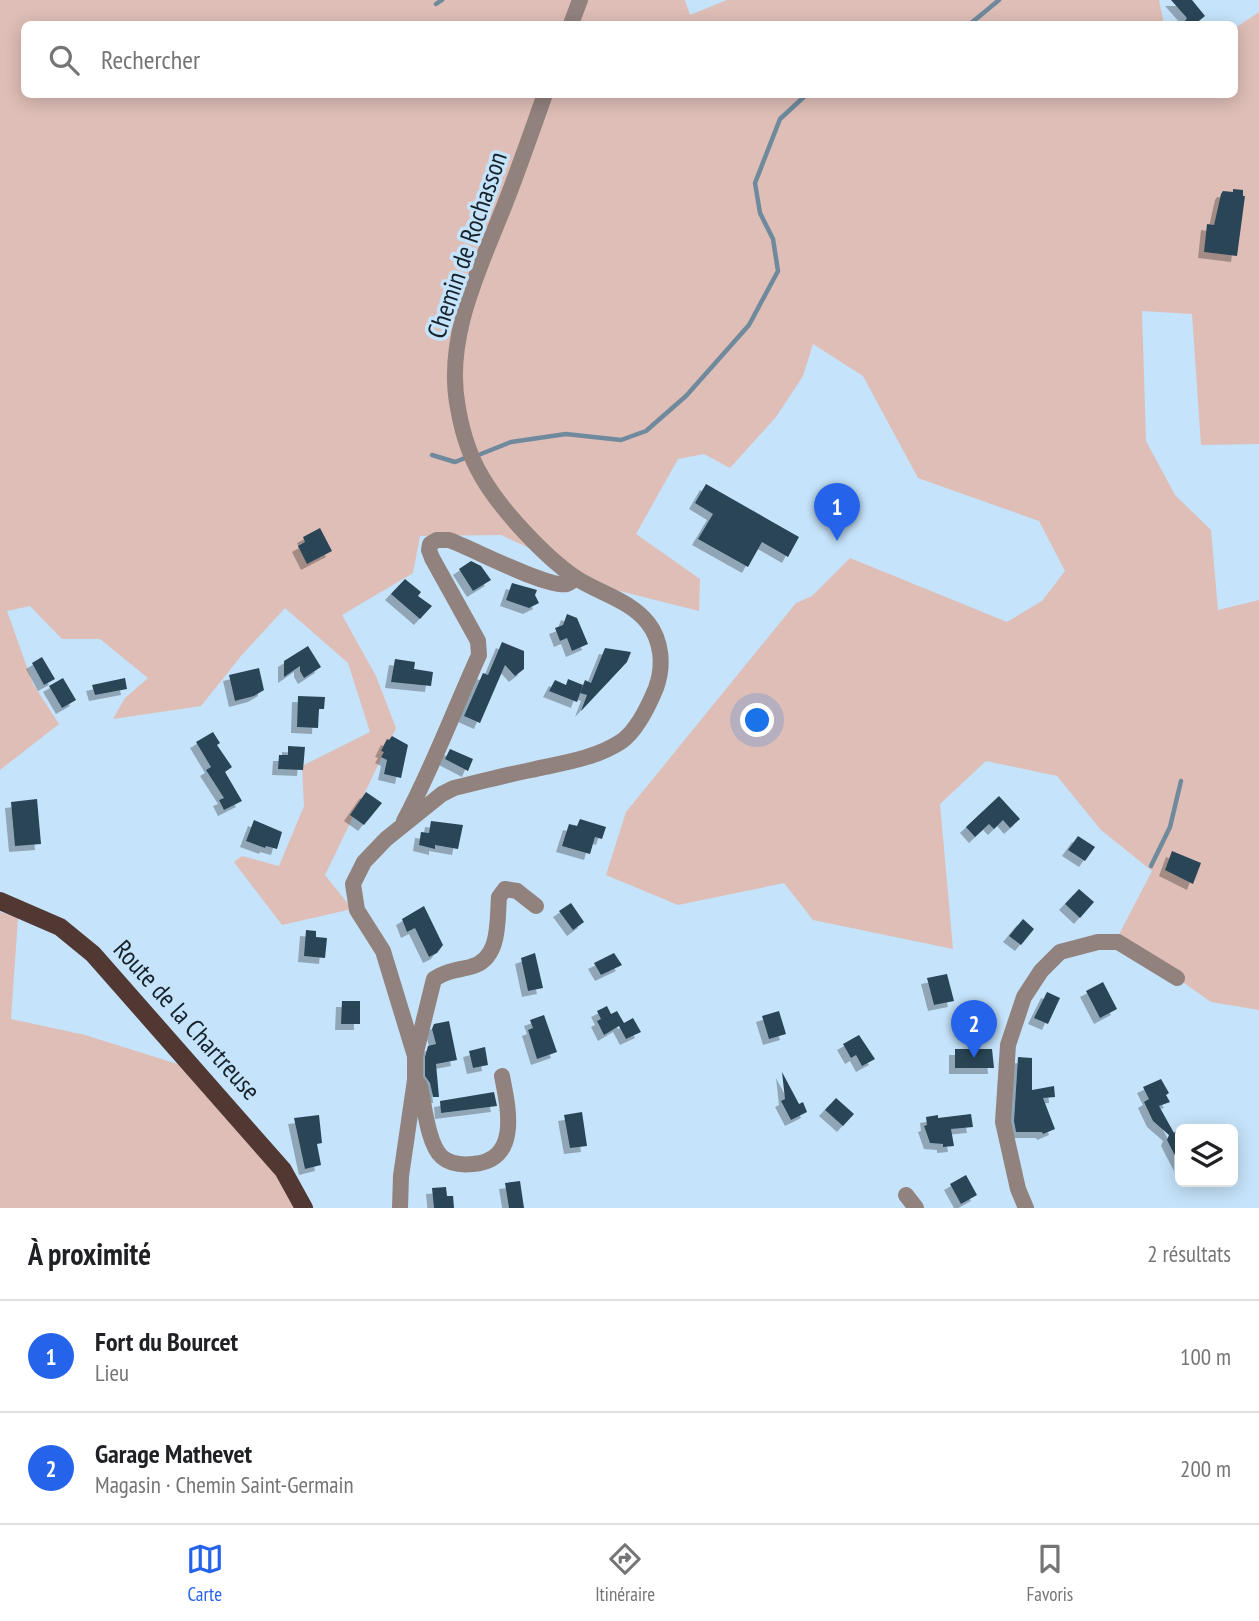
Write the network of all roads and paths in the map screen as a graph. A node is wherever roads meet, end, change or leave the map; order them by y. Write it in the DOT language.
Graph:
graph roads {
  1 [pos="580,0"];
  2 [pos="572,21"];
  3 [pos="544,98"];
  4 [pos="576,578"];
  5 [pos="400,829"];
  6 [pos="0,901"];
  7 [pos="536,906"];
  8 [pos="1177,978"];
  9 [pos="415,1056"];
  10 [pos="502,1076"];
  11 [pos="415,1080"];
  12 [pos="304,1208"];
  13 [pos="400,1208"];
  14 [pos="1026,1208"];
  1 -- 2 [label="street"];
  3 -- 4 [label="street, Chemin de Rochasson"];
  4 -- 5 [label="street, Chemin de Rochasson"];
  4 -- 5 [label="street"];
  5 -- 9 [label="street, Chemin de Rochasson"];
  6 -- 12 [label="main road, Route de la Chartreuse"];
  7 -- 9 [label="street, Chemin de Rochasson"];
  8 -- 14 [label="street"];
  9 -- 11 [label="street, Chemin de Rochasson"];
  10 -- 11 [label="street, Chemin de Rochasson"];
  11 -- 13 [label="street, Chemin de Rochasson"];
}
